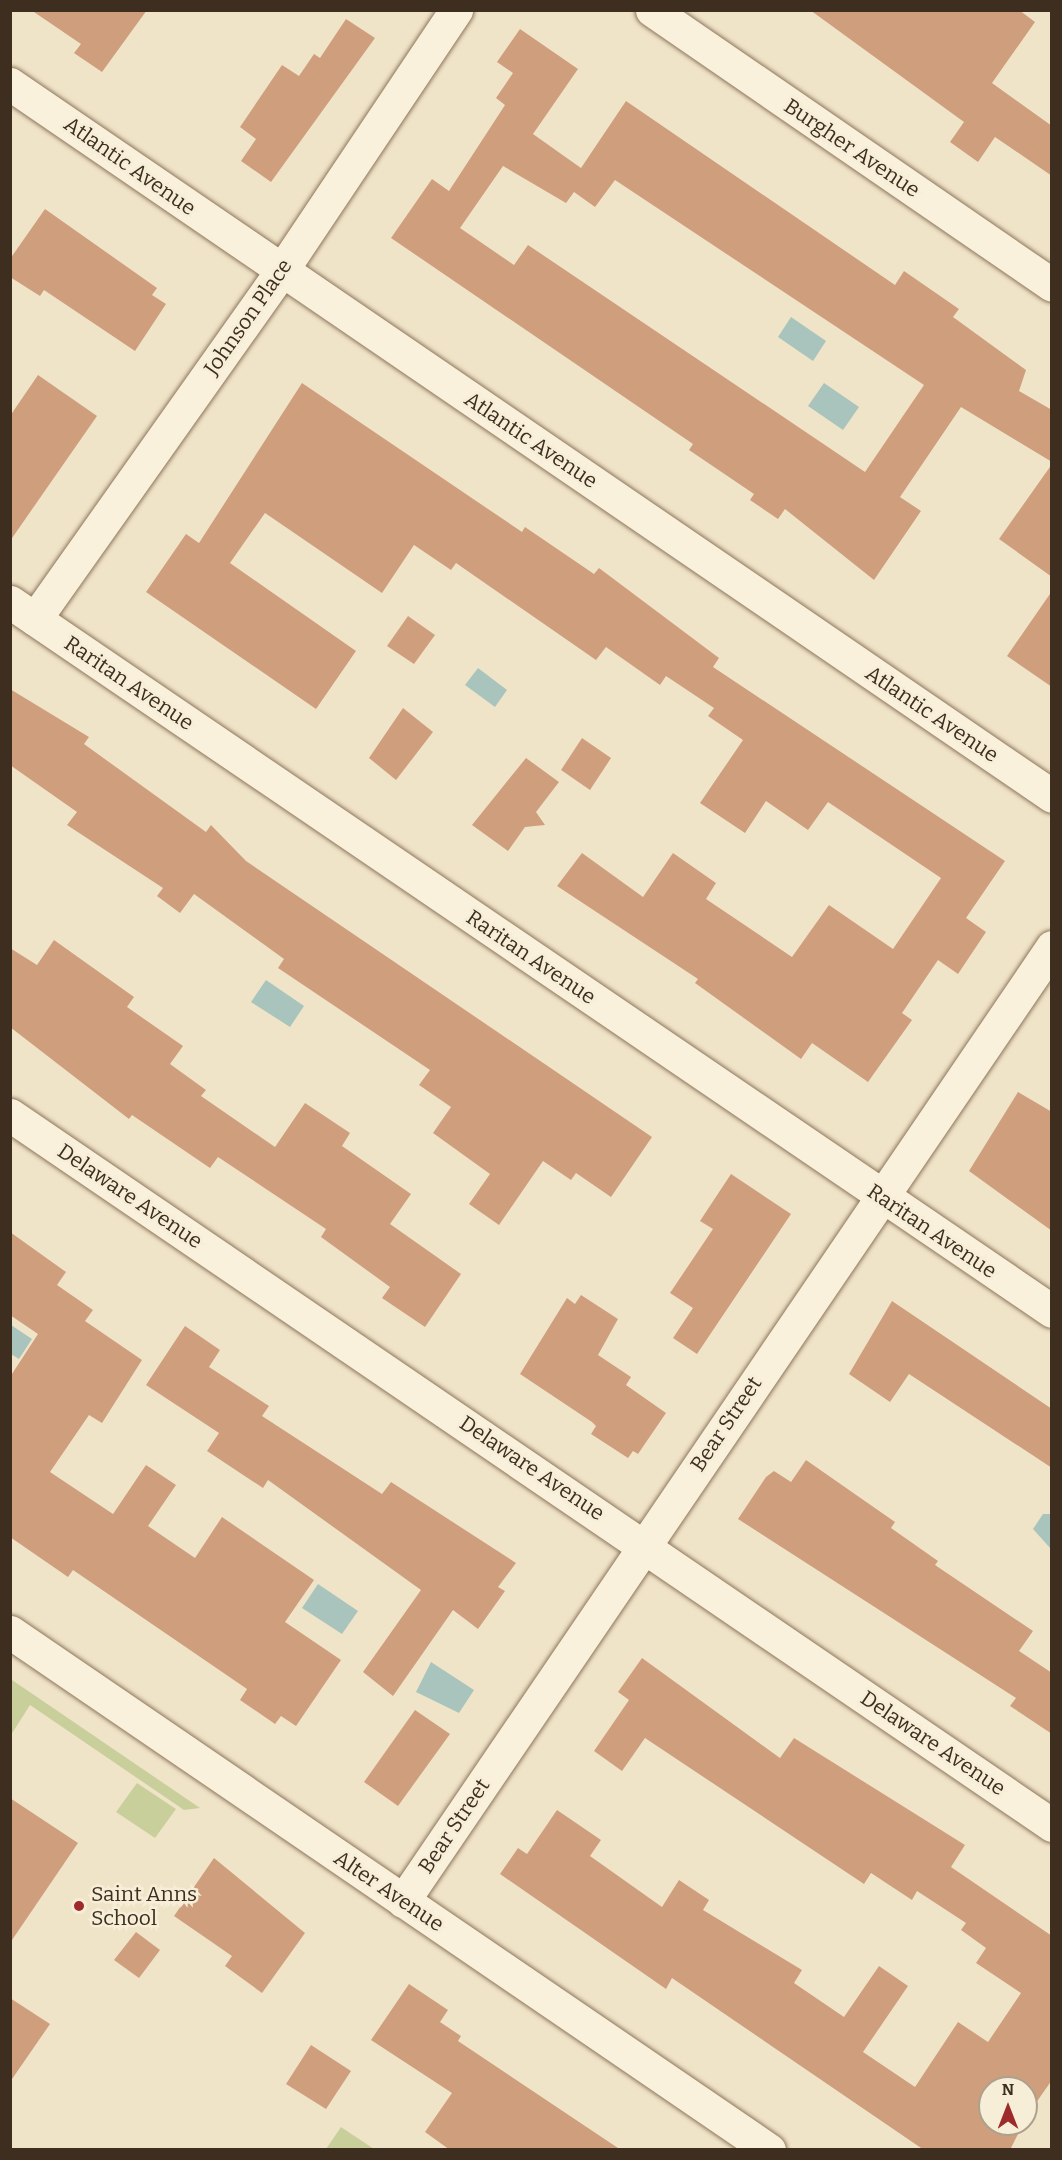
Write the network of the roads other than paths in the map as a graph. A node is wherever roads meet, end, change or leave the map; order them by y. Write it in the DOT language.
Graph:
graph roads {
  1 [pos="456,10"];
  2 [pos="652,10"];
  3 [pos="10,84"];
  4 [pos="282,270"];
  5 [pos="1052,285"];
  6 [pos="23,611"];
  7 [pos="1052,796"];
  8 [pos="1052,947"];
  9 [pos="10,1115"];
  10 [pos="882,1196"];
  11 [pos="1052,1311"];
  12 [pos="643,1545"];
  13 [pos="10,1632"];
  14 [pos="1052,1825"];
  15 [pos="403,1901"];
  16 [pos="769,2150"];
  1 -- 4 [label="street, Johnson Place"];
  2 -- 5 [label="street, Burgher Avenue"];
  3 -- 4 [label="street, Atlantic Avenue"];
  4 -- 6 [label="street, Johnson Place"];
  4 -- 7 [label="street, Atlantic Avenue"];
  6 -- 10 [label="street, Raritan Avenue"];
  8 -- 10 [label="street, Bear Street"];
  9 -- 12 [label="street, Delaware Avenue"];
  10 -- 11 [label="street, Raritan Avenue"];
  10 -- 12 [label="street, Bear Street"];
  12 -- 14 [label="street, Delaware Avenue"];
  12 -- 15 [label="street, Bear Street"];
  13 -- 15 [label="street, Alter Avenue"];
  15 -- 16 [label="street, Alter Avenue"];
}
